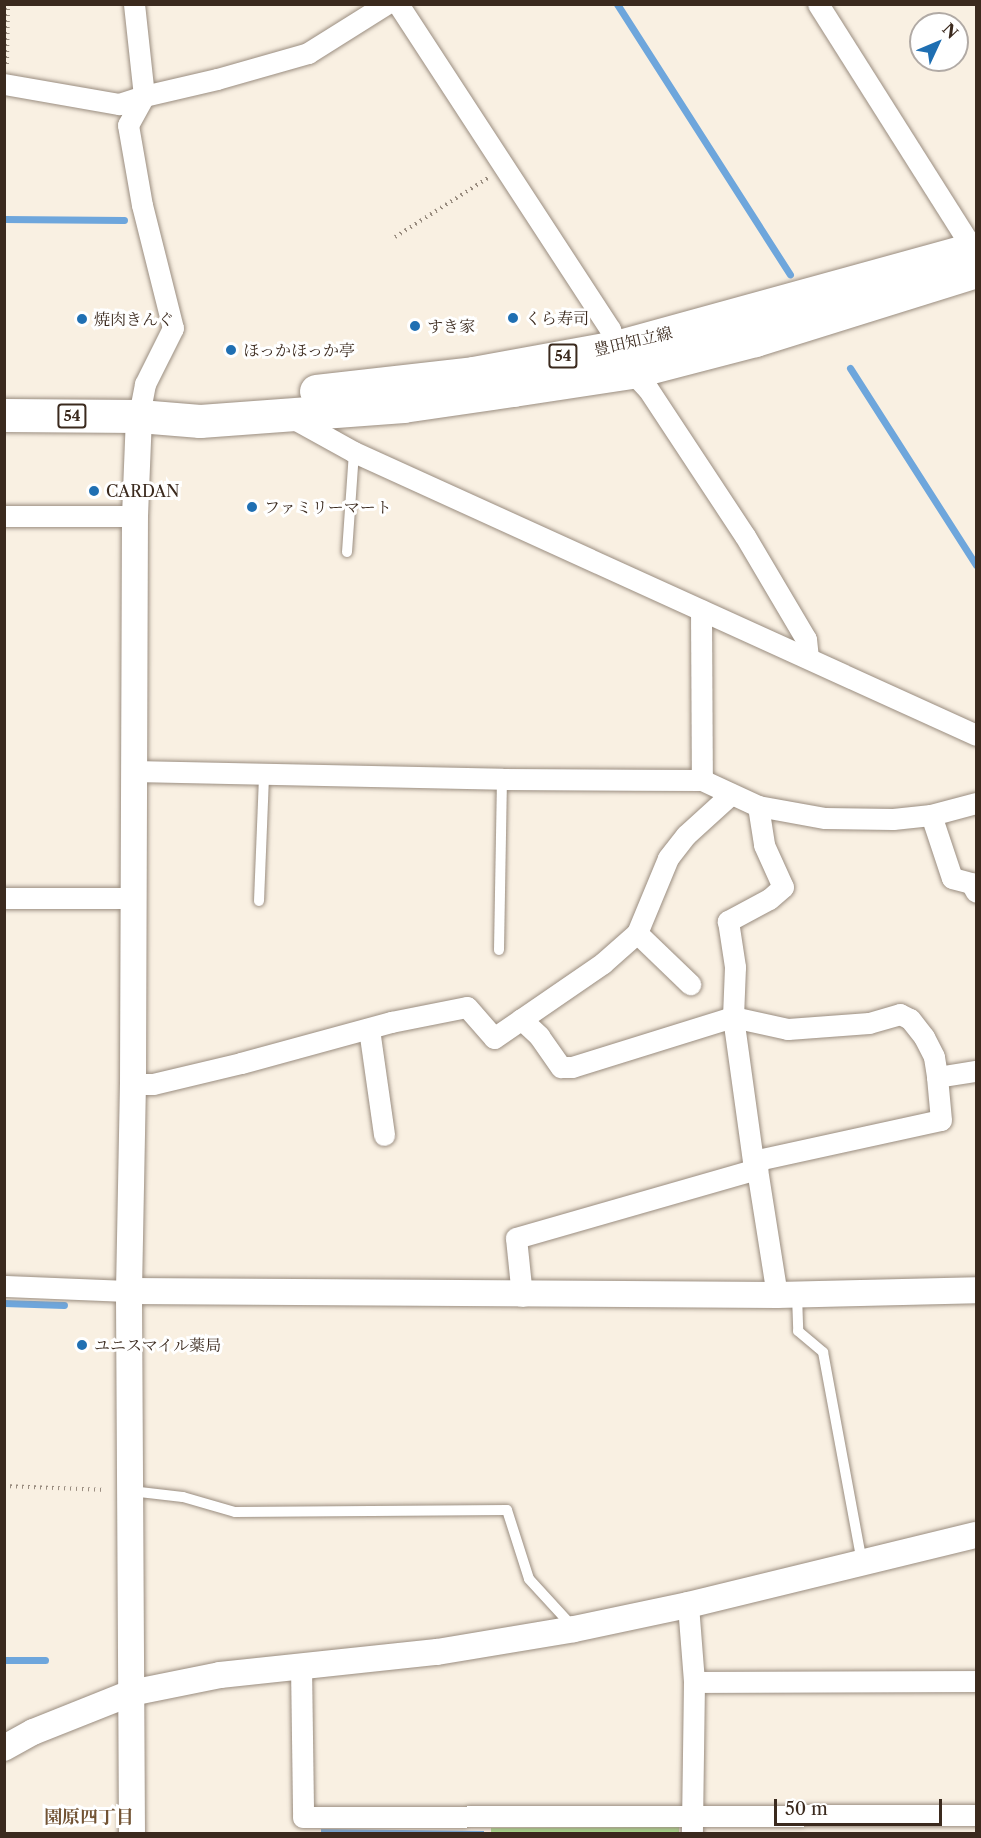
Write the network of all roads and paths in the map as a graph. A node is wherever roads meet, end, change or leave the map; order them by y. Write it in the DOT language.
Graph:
graph roads {
  1 [pos="8,4"];
  2 [pos="134,4"];
  3 [pos="386,4"];
  4 [pos="398,4"];
  5 [pos="818,4"];
  6 [pos="5,84"];
  7 [pos="144,96"];
  8 [pos="505,166"];
  9 [pos="394,237"];
  10 [pos="976,256"];
  11 [pos="624,360"];
  12 [pos="4,415"];
  13 [pos="288,415"];
  14 [pos="140,416"];
  15 [pos="354,452"];
  16 [pos="4,516"];
  17 [pos="135,516"];
  18 [pos="347,552"];
  19 [pos="701,609"];
  20 [pos="808,657"];
  21 [pos="976,735"];
  22 [pos="134,771"];
  23 [pos="264,774"];
  24 [pos="501,779"];
  25 [pos="702,780"];
  26 [pos="731,794"];
  27 [pos="976,803"];
  28 [pos="758,806"];
  29 [pos="931,815"];
  30 [pos="976,892"];
  31 [pos="4,898"];
  32 [pos="133,898"];
  33 [pos="259,901"];
  34 [pos="637,933"];
  35 [pos="499,950"];
  36 [pos="690,984"];
  37 [pos="733,1017"];
  38 [pos="521,1019"];
  39 [pos="369,1029"];
  40 [pos="976,1071"];
  41 [pos="938,1077"];
  42 [pos="133,1084"];
  43 [pos="384,1134"];
  44 [pos="755,1165"];
  45 [pos="4,1286"];
  46 [pos="976,1290"];
  47 [pos="129,1292"];
  48 [pos="787,1295"];
  49 [pos="522,1296"];
  50 [pos="4,1486"];
  51 [pos="131,1491"];
  52 [pos="976,1535"];
  53 [pos="862,1563"];
  54 [pos="688,1605"];
  55 [pos="574,1629"];
  56 [pos="301,1665"];
  57 [pos="976,1681"];
  58 [pos="694,1682"];
  59 [pos="131,1692"];
  60 [pos="4,1748"];
  61 [pos="976,1815"];
  62 [pos="303,1825"];
  63 [pos="692,1825"];
  64 [pos="132,1833"];
  1 -- 6 [label="path"];
  2 -- 7 [label="street"];
  3 -- 7 [label="street"];
  4 -- 8 [label="street"];
  5 -- 10 [label="street"];
  6 -- 7 [label="street"];
  7 -- 14 [label="street"];
  8 -- 9 [label="path"];
  8 -- 11 [label="street"];
  10 -- 11 [label="main road, 豊田知立線 / 54"];
  11 -- 13 [label="main road, 豊田知立線 / 54"];
  11 -- 14 [label="main road, 豊田知立線 / 54"];
  11 -- 20 [label="street"];
  12 -- 14 [label="main road, 豊田知立線 / 54"];
  13 -- 14 [label="main road, 豊田知立線 / 54"];
  13 -- 15 [label="street"];
  14 -- 17 [label="street"];
  15 -- 18 [label="lane"];
  15 -- 19 [label="street"];
  16 -- 17 [label="street"];
  17 -- 22 [label="street"];
  19 -- 20 [label="street"];
  19 -- 25 [label="street"];
  20 -- 21 [label="street"];
  22 -- 23 [label="street"];
  22 -- 32 [label="street"];
  23 -- 24 [label="street"];
  23 -- 33 [label="lane"];
  24 -- 25 [label="street"];
  24 -- 35 [label="lane"];
  25 -- 26 [label="street"];
  26 -- 28 [label="street"];
  26 -- 34 [label="street"];
  27 -- 29 [label="street"];
  28 -- 29 [label="street"];
  28 -- 37 [label="street"];
  29 -- 30 [label="street"];
  31 -- 32 [label="street"];
  32 -- 42 [label="street"];
  34 -- 36 [label="street"];
  34 -- 38 [label="street"];
  37 -- 38 [label="street"];
  37 -- 41 [label="street"];
  37 -- 44 [label="street"];
  38 -- 39 [label="street"];
  39 -- 42 [label="street"];
  39 -- 43 [label="street"];
  40 -- 41 [label="street"];
  41 -- 44 [label="street"];
  42 -- 47 [label="street"];
  44 -- 48 [label="street"];
  44 -- 49 [label="street"];
  45 -- 47 [label="street"];
  46 -- 48 [label="street"];
  47 -- 49 [label="street"];
  47 -- 51 [label="street"];
  48 -- 49 [label="street"];
  48 -- 53 [label="lane"];
  50 -- 51 [label="path"];
  51 -- 55 [label="lane"];
  51 -- 59 [label="street"];
  52 -- 53 [label="street"];
  53 -- 54 [label="street"];
  54 -- 55 [label="street"];
  54 -- 58 [label="street"];
  55 -- 56 [label="street"];
  56 -- 59 [label="street"];
  56 -- 62 [label="street"];
  57 -- 58 [label="street"];
  58 -- 63 [label="street"];
  59 -- 60 [label="street"];
  59 -- 64 [label="street"];
  61 -- 63 [label="street"];
  62 -- 63 [label="street"];
}
